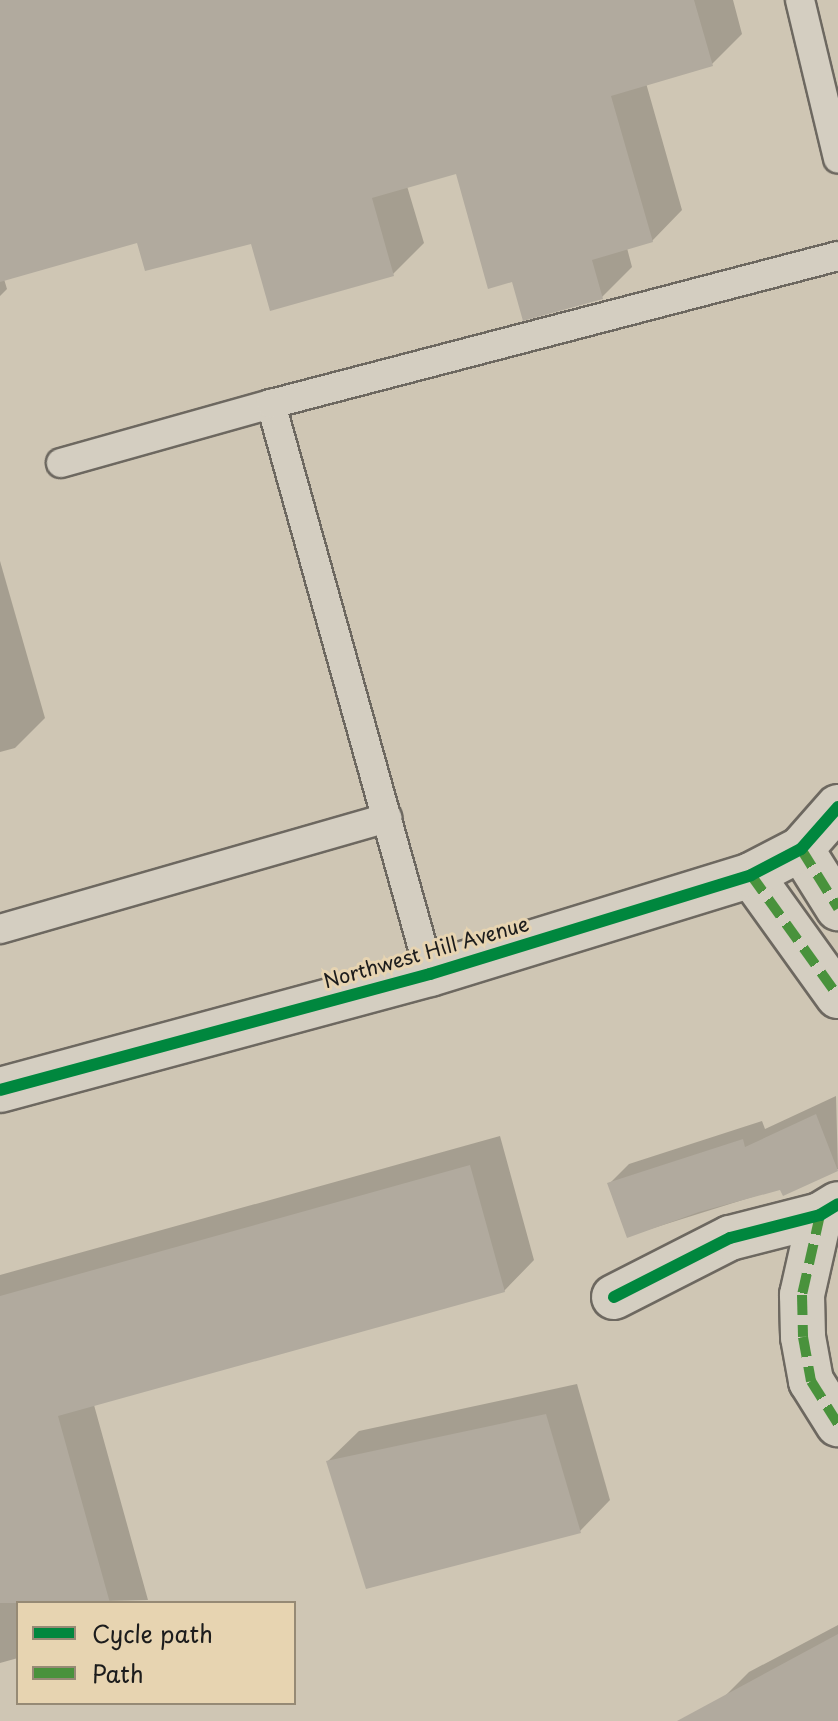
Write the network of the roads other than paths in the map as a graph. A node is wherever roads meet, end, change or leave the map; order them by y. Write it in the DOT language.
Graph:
graph roads {
  1 [pos="800,0"];
  2 [pos="838,158"];
  3 [pos="838,256"];
  4 [pos="271,404"];
  5 [pos="61,463"];
  6 [pos="838,807"];
  7 [pos="387,818"];
  8 [pos="801,849"];
  9 [pos="751,875"];
  10 [pos="838,908"];
  11 [pos="0,929"];
  12 [pos="430,974"];
  13 [pos="838,996"];
  14 [pos="0,1090"];
  15 [pos="829,1209"];
  16 [pos="614,1297"];
  17 [pos="838,1424"];
  1 -- 2 [label="lane"];
  3 -- 4 [label="lane"];
  4 -- 5 [label="lane"];
  4 -- 7 [label="lane"];
  6 -- 8 [label="street, Northwest Hill Avenue"];
  7 -- 11 [label="lane"];
  7 -- 12 [label="lane"];
  8 -- 9 [label="street, Northwest Hill Avenue"];
  8 -- 10 [label="street"];
  9 -- 12 [label="street, Northwest Hill Avenue"];
  9 -- 13 [label="street"];
  12 -- 14 [label="street, Northwest Hill Avenue"];
  15 -- 16 [label="street"];
  15 -- 17 [label="street"];
}
